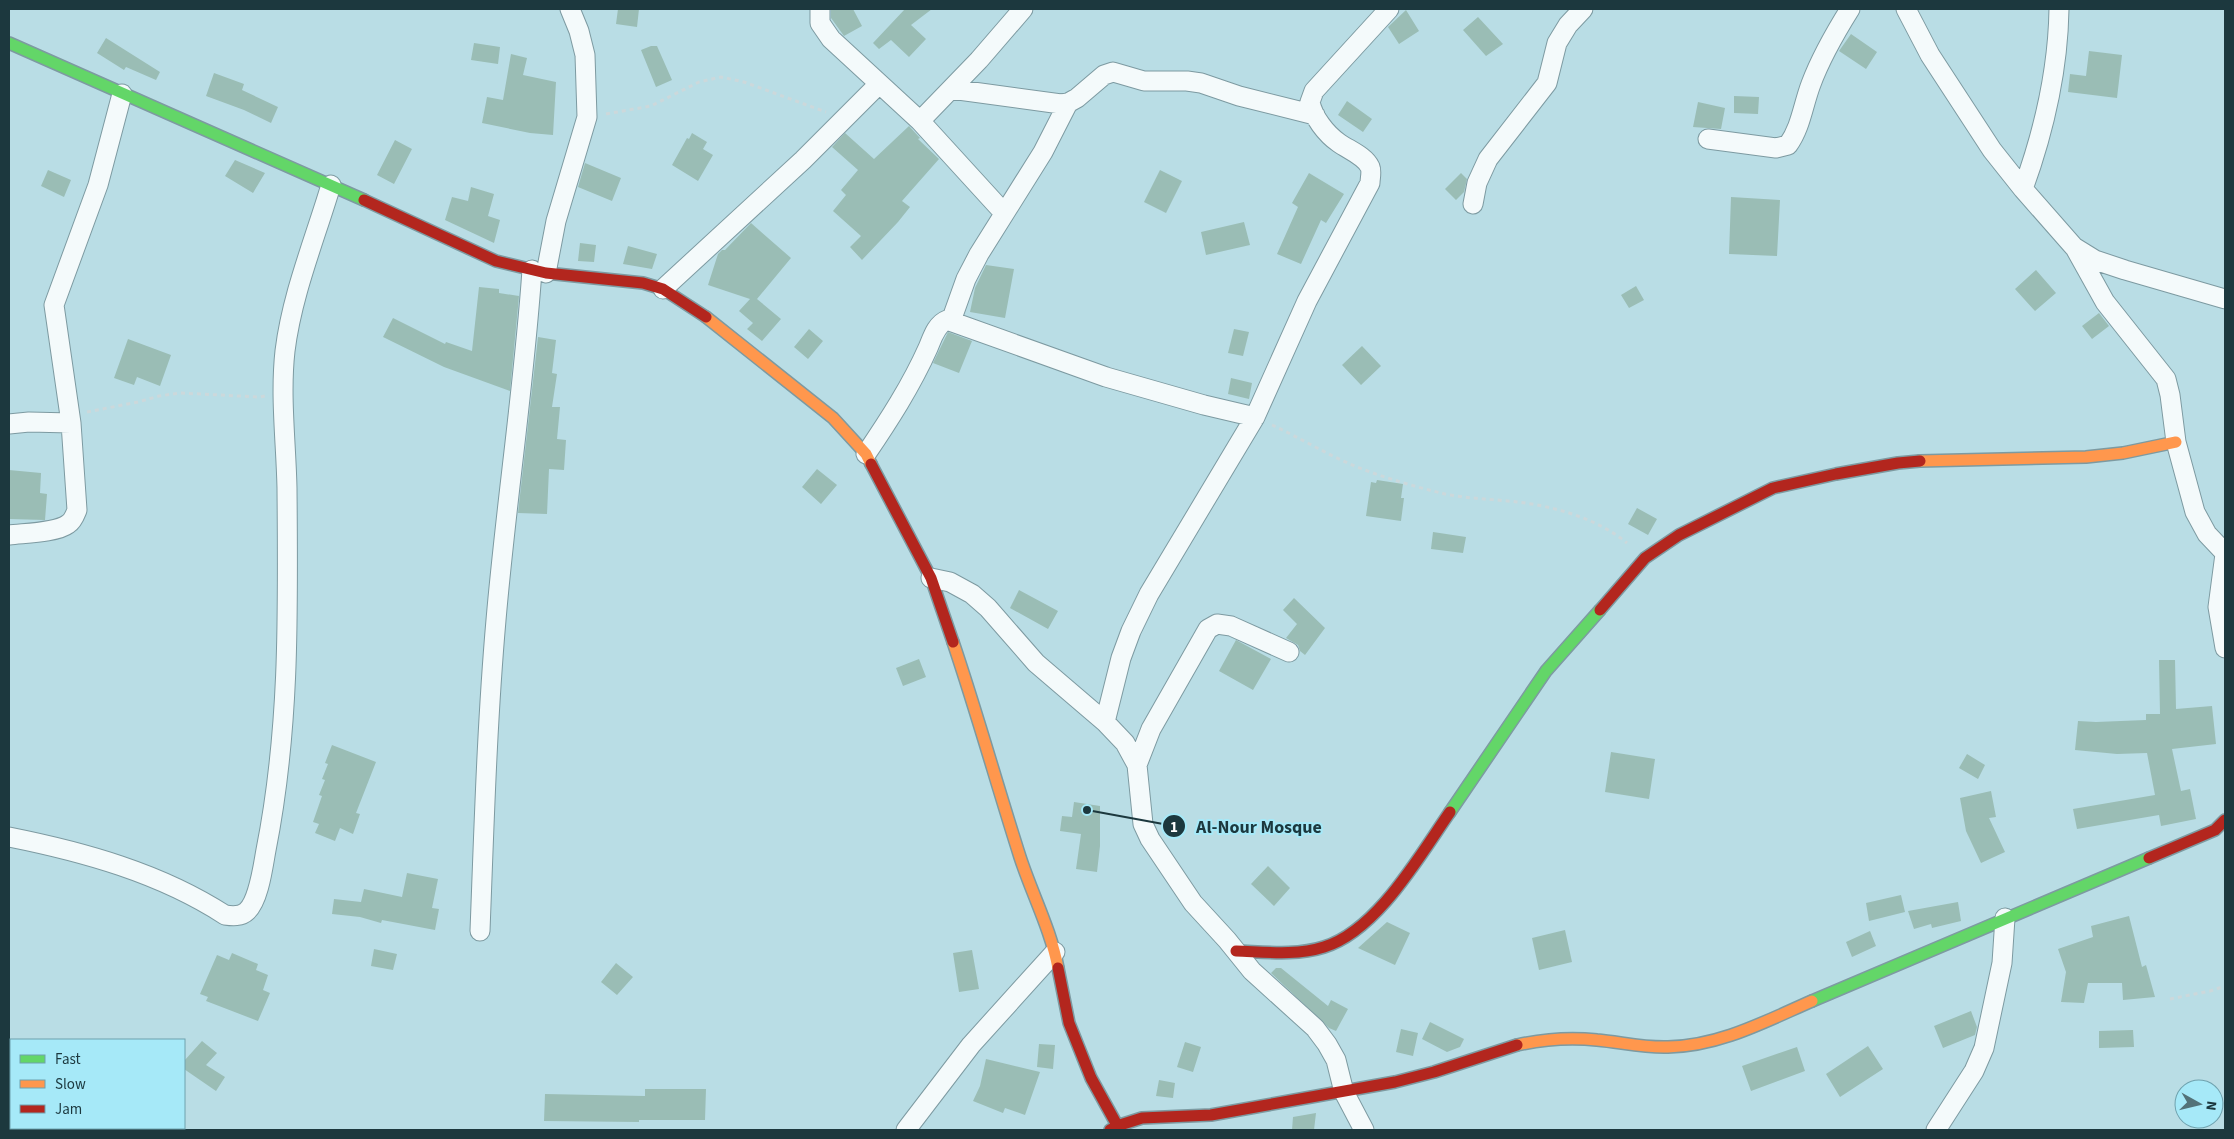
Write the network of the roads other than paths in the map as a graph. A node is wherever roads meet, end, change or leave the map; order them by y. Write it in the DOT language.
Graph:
graph roads {
  1 [pos="570,9"];
  2 [pos="820,9"];
  3 [pos="1023,9"];
  4 [pos="1389,9"];
  5 [pos="1583,9"];
  6 [pos="1850,9"];
  7 [pos="1906,9"];
  8 [pos="2059,9"];
  9 [pos="9,43"];
  10 [pos="879,84"];
  11 [pos="951,89"];
  12 [pos="122,94"];
  13 [pos="1068,103"];
  14 [pos="1315,115"];
  15 [pos="920,121"];
  16 [pos="1708,140"];
  17 [pos="332,185"];
  18 [pos="2023,189"];
  19 [pos="1473,204"];
  20 [pos="1004,213"];
  21 [pos="2074,247"];
  22 [pos="539,271"];
  23 [pos="663,289"];
  24 [pos="2225,299"];
  25 [pos="951,322"];
  26 [pos="1255,417"];
  27 [pos="70,420"];
  28 [pos="9,424"];
  29 [pos="2176,442"];
  30 [pos="866,454"];
  31 [pos="9,535"];
  32 [pos="2225,554"];
  33 [pos="931,578"];
  34 [pos="2225,648"];
  35 [pos="1289,652"];
  36 [pos="1105,722"];
  37 [pos="1137,765"];
  38 [pos="2225,820"];
  39 [pos="9,837"];
  40 [pos="2005,918"];
  41 [pos="480,931"];
  42 [pos="1236,951"];
  43 [pos="1054,952"];
  44 [pos="1344,1092"];
  45 [pos="1114,1129"];
  46 [pos="906,1130"];
  47 [pos="1364,1130"];
  48 [pos="1936,1130"];
  1 -- 22 [label="street"];
  2 -- 10 [label="street"];
  3 -- 11 [label="street"];
  4 -- 14 [label="street"];
  5 -- 19 [label="street"];
  6 -- 16 [label="street"];
  7 -- 18 [label="street"];
  8 -- 18 [label="street"];
  9 -- 12 [label="street"];
  10 -- 15 [label="street"];
  10 -- 23 [label="street"];
  11 -- 13 [label="street"];
  11 -- 15 [label="street"];
  12 -- 17 [label="street"];
  12 -- 27 [label="street"];
  13 -- 14 [label="street"];
  13 -- 20 [label="street"];
  14 -- 26 [label="street"];
  15 -- 20 [label="street"];
  17 -- 22 [label="street"];
  17 -- 39 [label="street"];
  18 -- 21 [label="street"];
  20 -- 25 [label="street"];
  21 -- 24 [label="street"];
  21 -- 29 [label="street"];
  22 -- 23 [label="street"];
  22 -- 41 [label="street"];
  23 -- 30 [label="street"];
  25 -- 26 [label="street"];
  25 -- 30 [label="street"];
  26 -- 36 [label="street"];
  27 -- 28 [label="street"];
  27 -- 31 [label="street"];
  29 -- 32 [label="street"];
  29 -- 42 [label="street"];
  30 -- 33 [label="street"];
  32 -- 34 [label="street"];
  33 -- 36 [label="street"];
  33 -- 43 [label="street"];
  35 -- 37 [label="street"];
  36 -- 37 [label="street"];
  37 -- 42 [label="street"];
  38 -- 40 [label="street"];
  40 -- 44 [label="street"];
  40 -- 48 [label="street"];
  42 -- 44 [label="street"];
  43 -- 45 [label="street"];
  43 -- 46 [label="street"];
  44 -- 45 [label="street"];
  44 -- 47 [label="street"];
}
